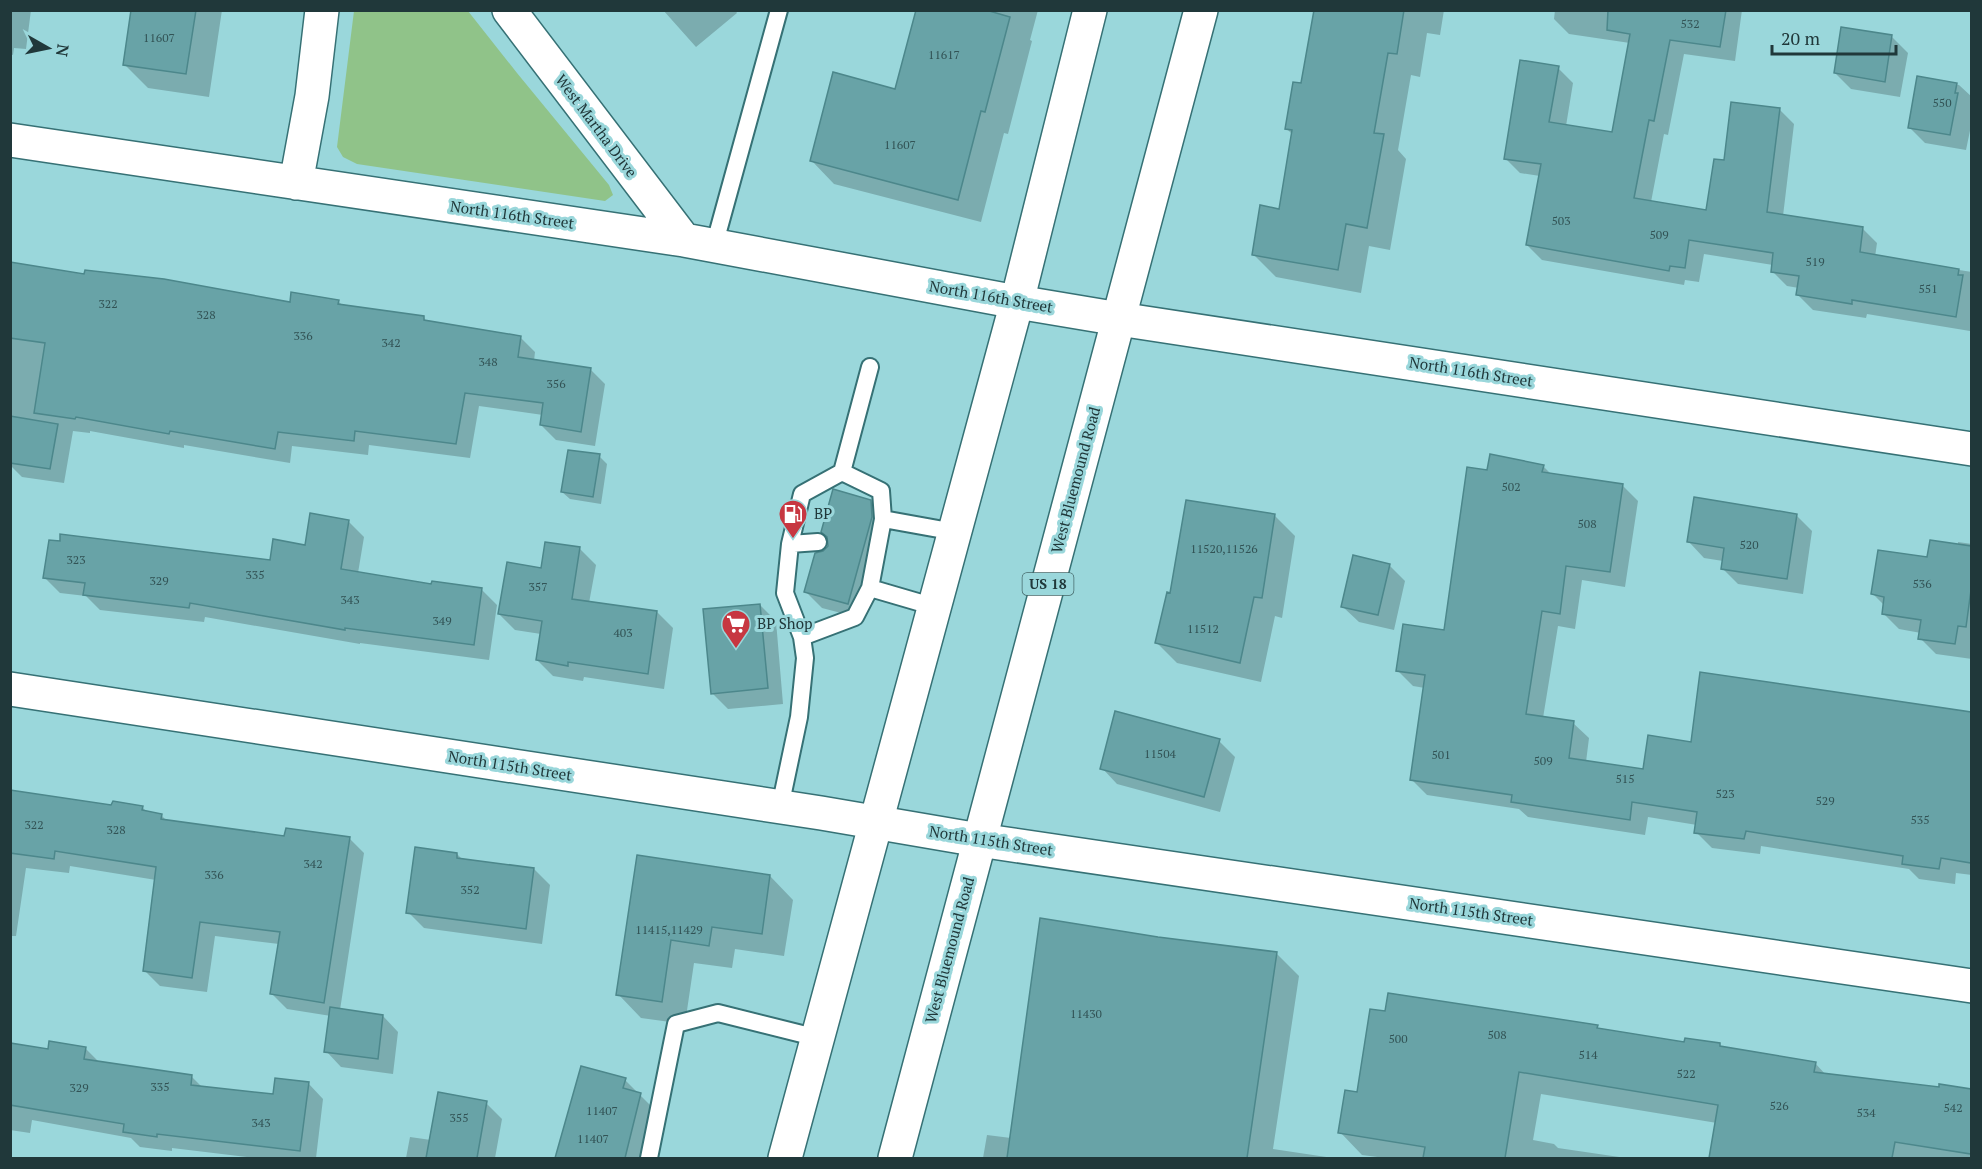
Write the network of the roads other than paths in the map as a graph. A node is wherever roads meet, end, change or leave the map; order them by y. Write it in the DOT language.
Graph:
graph roads {
  1 [pos="322,10"];
  2 [pos="509,10"];
  3 [pos="779,10"];
  4 [pos="1090,10"];
  5 [pos="1201,10"];
  6 [pos="10,140"];
  7 [pos="296,183"];
  8 [pos="699,243"];
  9 [pos="1017,302"];
  10 [pos="1119,319"];
  11 [pos="870,367"];
  12 [pos="1971,450"];
  13 [pos="842,472"];
  14 [pos="883,519"];
  15 [pos="955,532"];
  16 [pos="818,542"];
  17 [pos="790,544"];
  18 [pos="870,588"];
  19 [pos="935,607"];
  20 [pos="802,637"];
  21 [pos="10,689"];
  22 [pos="780,807"];
  23 [pos="876,822"];
  24 [pos="979,840"];
  25 [pos="1971,986"];
  26 [pos="818,1038"];
  27 [pos="649,1158"];
  28 [pos="785,1158"];
  29 [pos="895,1158"];
  1 -- 7 [label="street"];
  2 -- 8 [label="street, West Martha Drive"];
  3 -- 8 [label="lane"];
  4 -- 9 [label="street"];
  5 -- 10 [label="street, West Bluemound Road / US 18"];
  6 -- 7 [label="street, North 116th Street"];
  7 -- 8 [label="street, North 116th Street"];
  8 -- 9 [label="street, North 116th Street"];
  9 -- 10 [label="street, North 116th Street"];
  9 -- 15 [label="street"];
  10 -- 12 [label="street, North 116th Street"];
  10 -- 24 [label="street, West Bluemound Road / US 18"];
  11 -- 13 [label="lane"];
  13 -- 14 [label="lane"];
  13 -- 17 [label="lane"];
  14 -- 15 [label="lane"];
  14 -- 18 [label="lane"];
  15 -- 19 [label="street"];
  16 -- 17 [label="lane"];
  17 -- 20 [label="lane"];
  18 -- 19 [label="lane"];
  18 -- 20 [label="lane"];
  19 -- 23 [label="street"];
  20 -- 22 [label="lane"];
  21 -- 22 [label="street, North 115th Street"];
  22 -- 23 [label="street, North 115th Street"];
  23 -- 24 [label="street, North 115th Street"];
  23 -- 26 [label="street"];
  24 -- 25 [label="street, North 115th Street"];
  24 -- 29 [label="street, West Bluemound Road / US 18"];
  26 -- 27 [label="lane"];
  26 -- 28 [label="street"];
}
